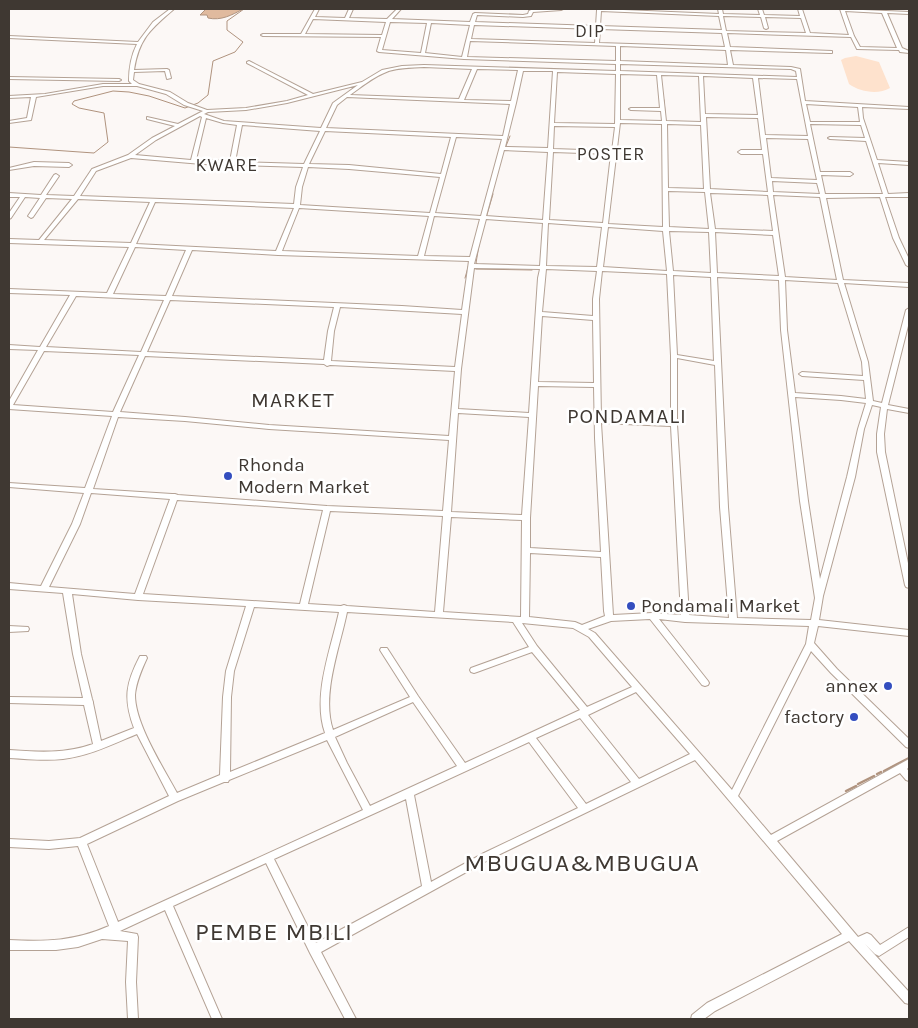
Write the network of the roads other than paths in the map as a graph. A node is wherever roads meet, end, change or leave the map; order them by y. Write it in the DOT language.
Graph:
graph roads {
  1 [pos="172,9"];
  2 [pos="317,9"];
  3 [pos="351,9"];
  4 [pos="399,9"];
  5 [pos="560,9"];
  6 [pos="592,9"];
  7 [pos="720,9"];
  8 [pos="760,9"];
  9 [pos="800,9"];
  10 [pos="529,10"];
  11 [pos="600,10"];
  12 [pos="842,10"];
  13 [pos="877,10"];
  14 [pos="640,11"];
  15 [pos="680,11"];
  16 [pos="884,12"];
  17 [pos="909,13"];
  18 [pos="721,15"];
  19 [pos="762,16"];
  20 [pos="803,17"];
  21 [pos="313,18"];
  22 [pos="347,19"];
  23 [pos="389,20"];
  24 [pos="429,22"];
  25 [pos="472,24"];
  26 [pos="598,28"];
  27 [pos="766,28"];
  28 [pos="640,29"];
  29 [pos="684,31"];
  30 [pos="724,32"];
  31 [pos="263,34"];
  32 [pos="808,34"];
  33 [pos="302,36"];
  34 [pos="384,36"];
  35 [pos="852,36"];
  36 [pos="9,37"];
  37 [pos="468,40"];
  38 [pos="139,43"];
  39 [pos="597,45"];
  40 [pos="618,45"];
  41 [pos="900,48"];
  42 [pos="727,49"];
  43 [pos="830,52"];
  44 [pos="909,52"];
  45 [pos="425,54"];
  46 [pos="464,58"];
  47 [pos="249,62"];
  48 [pos="618,63"];
  49 [pos="731,66"];
  50 [pos="431,67"];
  51 [pos="474,68"];
  52 [pos="521,69"];
  53 [pos="555,70"];
  54 [pos="131,71"];
  55 [pos="619,71"];
  56 [pos="659,73"];
  57 [pos="701,74"];
  58 [pos="755,76"];
  59 [pos="9,78"];
  60 [pos="169,78"];
  61 [pos="798,78"];
  62 [pos="131,81"];
  63 [pos="366,81"];
  64 [pos="137,85"];
  65 [pos="34,96"];
  66 [pos="313,96"];
  67 [pos="345,96"];
  68 [pos="9,97"];
  69 [pos="461,100"];
  70 [pos="803,102"];
  71 [pos="514,103"];
  72 [pos="860,106"];
  73 [pos="909,108"];
  74 [pos="631,109"];
  75 [pos="663,110"];
  76 [pos="203,113"];
  77 [pos="703,115"];
  78 [pos="760,117"];
  79 [pos="149,118"];
  80 [pos="664,121"];
  81 [pos="9,122"];
  82 [pos="810,122"];
  83 [pos="240,123"];
  84 [pos="618,123"];
  85 [pos="552,124"];
  86 [pos="703,124"];
  87 [pos="863,124"];
  88 [pos="180,126"];
  89 [pos="323,130"];
  90 [pos="454,136"];
  91 [pos="762,136"];
  92 [pos="505,138"];
  93 [pos="810,138"];
  94 [pos="830,138"];
  95 [pos="868,140"];
  96 [pos="503,148"];
  97 [pos="550,150"];
  98 [pos="741,152"];
  99 [pos="764,152"];
  100 [pos="614,153"];
  101 [pos="130,156"];
  102 [pos="193,161"];
  103 [pos="875,162"];
  104 [pos="909,162"];
  105 [pos="232,163"];
  106 [pos="69,165"];
  107 [pos="306,165"];
  108 [pos="9,169"];
  109 [pos="817,173"];
  110 [pos="850,174"];
  111 [pos="56,176"];
  112 [pos="442,176"];
  113 [pos="768,179"];
  114 [pos="820,182"];
  115 [pos="665,188"];
  116 [pos="707,189"];
  117 [pos="770,193"];
  118 [pos="9,195"];
  119 [pos="909,195"];
  120 [pos="23,196"];
  121 [pos="823,196"];
  122 [pos="884,196"];
  123 [pos="43,197"];
  124 [pos="75,199"];
  125 [pos="153,201"];
  126 [pos="297,206"];
  127 [pos="431,214"];
  128 [pos="9,216"];
  129 [pos="31,216"];
  130 [pos="484,217"];
  131 [pos="545,221"];
  132 [pos="605,225"];
  133 [pos="666,230"];
  134 [pos="712,231"];
  135 [pos="776,233"];
  136 [pos="9,241"];
  137 [pos="40,242"];
  138 [pos="132,245"];
  139 [pos="190,248"];
  140 [pos="278,253"];
  141 [pos="420,258"];
  142 [pos="472,263"];
  143 [pos="909,265"];
  144 [pos="543,268"];
  145 [pos="600,270"];
  146 [pos="670,273"];
  147 [pos="714,276"];
  148 [pos="782,280"];
  149 [pos="841,283"];
  150 [pos="909,285"];
  151 [pos="9,291"];
  152 [pos="74,294"];
  153 [pos="109,296"];
  154 [pos="167,299"];
  155 [pos="338,305"];
  156 [pos="909,310"];
  157 [pos="464,312"];
  158 [pos="539,314"];
  159 [pos="596,318"];
  160 [pos="9,347"];
  161 [pos="43,350"];
  162 [pos="143,353"];
  163 [pos="674,356"];
  164 [pos="717,363"];
  165 [pos="327,364"];
  166 [pos="458,369"];
  167 [pos="802,374"];
  168 [pos="868,378"];
  169 [pos="534,384"];
  170 [pos="597,385"];
  171 [pos="792,395"];
  172 [pos="870,402"];
  173 [pos="884,406"];
  174 [pos="9,407"];
  175 [pos="909,411"];
  176 [pos="455,412"];
  177 [pos="116,414"];
  178 [pos="531,414"];
  179 [pos="599,421"];
  180 [pos="674,424"];
  181 [pos="452,438"];
  182 [pos="9,485"];
  183 [pos="88,490"];
  184 [pos="175,496"];
  185 [pos="326,508"];
  186 [pos="447,514"];
  187 [pos="526,518"];
  188 [pos="525,550"];
  189 [pos="605,555"];
  190 [pos="909,585"];
  191 [pos="9,586"];
  192 [pos="44,588"];
  193 [pos="67,591"];
  194 [pos="138,597"];
  195 [pos="820,598"];
  196 [pos="251,603"];
  197 [pos="303,606"];
  198 [pos="344,608"];
  199 [pos="439,614"];
  200 [pos="652,616"];
  201 [pos="610,618"];
  202 [pos="515,619"];
  203 [pos="685,619"];
  204 [pos="525,620"];
  205 [pos="734,621"];
  206 [pos="814,623"];
  207 [pos="582,628"];
  208 [pos="9,629"];
  209 [pos="25,629"];
  210 [pos="908,635"];
  211 [pos="810,644"];
  212 [pos="534,648"];
  213 [pos="384,650"];
  214 [pos="143,658"];
  215 [pos="474,670"];
  216 [pos="705,683"];
  217 [pos="637,688"];
  218 [pos="416,698"];
  219 [pos="9,700"];
  220 [pos="89,702"];
  221 [pos="584,713"];
  222 [pos="140,729"];
  223 [pos="330,735"];
  224 [pos="530,737"];
  225 [pos="909,744"];
  226 [pos="98,746"];
  227 [pos="9,754"];
  228 [pos="697,755"];
  229 [pos="905,766"];
  230 [pos="463,767"];
  231 [pos="909,777"];
  232 [pos="226,779"];
  233 [pos="637,783"];
  234 [pos="409,792"];
  235 [pos="733,796"];
  236 [pos="175,798"];
  237 [pos="585,809"];
  238 [pos="368,811"];
  239 [pos="770,840"];
  240 [pos="81,842"];
  241 [pos="9,843"];
  242 [pos="268,857"];
  243 [pos="427,889"];
  244 [pos="167,904"];
  245 [pos="115,928"];
  246 [pos="909,932"];
  247 [pos="102,934"];
  248 [pos="854,938"];
  249 [pos="9,945"];
  250 [pos="314,950"];
  251 [pos="909,999"];
  252 [pos="133,1019"];
  253 [pos="217,1019"];
  254 [pos="351,1019"];
  255 [pos="697,1019"];
  1 -- 38 [label="street"];
  2 -- 21 [label="street"];
  3 -- 22 [label="street"];
  4 -- 23 [label="street"];
  5 -- 10 [label="street"];
  6 -- 11 [label="street"];
  7 -- 18 [label="street"];
  8 -- 19 [label="street"];
  9 -- 20 [label="street"];
  10 -- 25 [label="street"];
  11 -- 14 [label="street"];
  11 -- 26 [label="street"];
  12 -- 13 [label="street"];
  12 -- 35 [label="street"];
  13 -- 16 [label="street"];
  14 -- 15 [label="street"];
  14 -- 28 [label="street"];
  15 -- 18 [label="street"];
  15 -- 29 [label="street"];
  16 -- 17 [label="street"];
  16 -- 41 [label="street"];
  18 -- 19 [label="street"];
  18 -- 30 [label="street"];
  19 -- 20 [label="street"];
  19 -- 27 [label="street"];
  20 -- 32 [label="street"];
  21 -- 22 [label="street"];
  21 -- 33 [label="street"];
  22 -- 23 [label="street"];
  23 -- 24 [label="street"];
  23 -- 34 [label="street"];
  24 -- 25 [label="street"];
  24 -- 45 [label="street"];
  25 -- 26 [label="street"];
  25 -- 37 [label="street"];
  26 -- 28 [label="street"];
  26 -- 39 [label="street"];
  28 -- 29 [label="street"];
  29 -- 30 [label="street"];
  30 -- 32 [label="street"];
  30 -- 42 [label="street"];
  31 -- 33 [label="street"];
  32 -- 35 [label="street"];
  33 -- 34 [label="street"];
  34 -- 45 [label="street"];
  35 -- 41 [label="street"];
  36 -- 38 [label="street"];
  37 -- 39 [label="street"];
  37 -- 46 [label="street"];
  38 -- 54 [label="street"];
  39 -- 40 [label="street"];
  40 -- 42 [label="street"];
  40 -- 48 [label="street"];
  41 -- 44 [label="street"];
  42 -- 43 [label="street"];
  42 -- 49 [label="street"];
  45 -- 46 [label="street"];
  45 -- 50 [label="street"];
  46 -- 48 [label="street"];
  47 -- 66 [label="street"];
  48 -- 49 [label="street"];
  48 -- 55 [label="street"];
  49 -- 61 [label="street"];
  50 -- 51 [label="street"];
  50 -- 63 [label="street"];
  51 -- 52 [label="street"];
  51 -- 69 [label="street"];
  52 -- 53 [label="street"];
  52 -- 71 [label="street"];
  53 -- 55 [label="street"];
  53 -- 85 [label="street"];
  54 -- 60 [label="street"];
  54 -- 62 [label="street"];
  55 -- 56 [label="street"];
  55 -- 84 [label="street"];
  56 -- 57 [label="street"];
  56 -- 75 [label="street"];
  57 -- 58 [label="street"];
  57 -- 77 [label="street"];
  58 -- 61 [label="street"];
  58 -- 78 [label="street"];
  59 -- 62 [label="street"];
  61 -- 70 [label="street"];
  62 -- 64 [label="street"];
  63 -- 66 [label="street"];
  63 -- 67 [label="street"];
  64 -- 65 [label="street"];
  64 -- 76 [label="street"];
  65 -- 68 [label="street"];
  65 -- 81 [label="street"];
  66 -- 76 [label="street"];
  67 -- 69 [label="street"];
  67 -- 89 [label="street"];
  69 -- 71 [label="street"];
  70 -- 72 [label="street"];
  70 -- 93 [label="street"];
  71 -- 92 [label="street"];
  72 -- 73 [label="street"];
  72 -- 87 [label="street"];
  74 -- 75 [label="street"];
  75 -- 80 [label="street"];
  76 -- 83 [label="street"];
  76 -- 88 [label="street"];
  76 -- 102 [label="street"];
  77 -- 78 [label="street"];
  77 -- 86 [label="street"];
  78 -- 91 [label="street"];
  79 -- 88 [label="street"];
  80 -- 84 [label="street"];
  80 -- 86 [label="street"];
  80 -- 115 [label="street"];
  82 -- 87 [label="street"];
  83 -- 89 [label="street"];
  83 -- 105 [label="street"];
  84 -- 85 [label="street"];
  84 -- 100 [label="street"];
  85 -- 97 [label="street"];
  86 -- 116 [label="street"];
  87 -- 95 [label="street"];
  88 -- 101 [label="street"];
  89 -- 90 [label="street"];
  89 -- 107 [label="street"];
  90 -- 92 [label="street"];
  90 -- 112 [label="street"];
  91 -- 93 [label="street"];
  91 -- 99 [label="street"];
  92 -- 96 [label="street"];
  93 -- 109 [label="street"];
  94 -- 95 [label="street"];
  95 -- 103 [label="street"];
  96 -- 97 [label="street"];
  96 -- 130 [label="street"];
  97 -- 100 [label="street"];
  97 -- 131 [label="street"];
  98 -- 99 [label="street"];
  99 -- 113 [label="street"];
  100 -- 132 [label="street"];
  101 -- 102 [label="street"];
  101 -- 124 [label="street"];
  102 -- 105 [label="street"];
  103 -- 104 [label="street"];
  103 -- 122 [label="street"];
  105 -- 107 [label="street"];
  106 -- 108 [label="street"];
  107 -- 112 [label="street"];
  107 -- 126 [label="street"];
  109 -- 110 [label="street"];
  109 -- 114 [label="street"];
  111 -- 123 [label="street"];
  112 -- 127 [label="street"];
  113 -- 114 [label="street"];
  113 -- 117 [label="street"];
  114 -- 121 [label="street"];
  115 -- 116 [label="street"];
  115 -- 133 [label="street"];
  116 -- 117 [label="street"];
  116 -- 134 [label="street"];
  117 -- 121 [label="street"];
  117 -- 135 [label="street"];
  118 -- 120 [label="street"];
  119 -- 122 [label="street"];
  120 -- 123 [label="street"];
  120 -- 128 [label="street"];
  121 -- 122 [label="street"];
  121 -- 149 [label="street"];
  122 -- 143 [label="street"];
  123 -- 124 [label="street"];
  123 -- 129 [label="street"];
  124 -- 125 [label="street"];
  124 -- 137 [label="street"];
  125 -- 126 [label="street"];
  125 -- 138 [label="street"];
  126 -- 127 [label="street"];
  126 -- 140 [label="street"];
  127 -- 130 [label="street"];
  127 -- 141 [label="street"];
  130 -- 131 [label="street"];
  130 -- 142 [label="street"];
  131 -- 132 [label="street"];
  131 -- 144 [label="street"];
  132 -- 133 [label="street"];
  132 -- 145 [label="street"];
  133 -- 134 [label="street"];
  133 -- 146 [label="street"];
  134 -- 135 [label="street"];
  134 -- 147 [label="street"];
  135 -- 148 [label="street"];
  136 -- 137 [label="street"];
  137 -- 138 [label="street"];
  138 -- 139 [label="street"];
  138 -- 153 [label="street"];
  139 -- 140 [label="street"];
  139 -- 154 [label="street"];
  140 -- 141 [label="street"];
  141 -- 142 [label="street"];
  142 -- 144 [label="street"];
  142 -- 157 [label="street"];
  144 -- 145 [label="street"];
  144 -- 158 [label="street"];
  145 -- 146 [label="street"];
  145 -- 159 [label="street"];
  146 -- 147 [label="street"];
  146 -- 163 [label="street"];
  147 -- 148 [label="street"];
  147 -- 164 [label="street"];
  148 -- 149 [label="street"];
  148 -- 171 [label="street"];
  149 -- 150 [label="street"];
  149 -- 168 [label="street"];
  151 -- 152 [label="street"];
  152 -- 153 [label="street"];
  152 -- 161 [label="street"];
  153 -- 154 [label="street"];
  154 -- 155 [label="street"];
  154 -- 162 [label="street"];
  155 -- 157 [label="street"];
  155 -- 165 [label="street"];
  156 -- 173 [label="street"];
  157 -- 166 [label="street"];
  158 -- 159 [label="street"];
  158 -- 169 [label="street"];
  159 -- 170 [label="street"];
  160 -- 161 [label="street"];
  161 -- 162 [label="street"];
  161 -- 174 [label="street"];
  162 -- 165 [label="street"];
  162 -- 177 [label="street"];
  163 -- 164 [label="street"];
  163 -- 180 [label="street"];
  164 -- 205 [label="street"];
  165 -- 166 [label="street"];
  166 -- 176 [label="street"];
  167 -- 168 [label="street"];
  168 -- 172 [label="street"];
  169 -- 170 [label="street"];
  169 -- 178 [label="street"];
  170 -- 179 [label="street"];
  171 -- 172 [label="street"];
  171 -- 195 [label="street"];
  172 -- 173 [label="street"];
  172 -- 195 [label="street"];
  173 -- 175 [label="street"];
  173 -- 190 [label="street"];
  174 -- 177 [label="street"];
  176 -- 178 [label="street"];
  176 -- 181 [label="street"];
  177 -- 181 [label="street"];
  177 -- 183 [label="street"];
  178 -- 187 [label="street"];
  179 -- 180 [label="street"];
  179 -- 189 [label="street"];
  180 -- 203 [label="street"];
  181 -- 186 [label="street"];
  182 -- 183 [label="street"];
  183 -- 184 [label="street"];
  183 -- 192 [label="street"];
  184 -- 185 [label="street"];
  184 -- 194 [label="street"];
  185 -- 186 [label="street"];
  185 -- 197 [label="street"];
  186 -- 187 [label="street"];
  186 -- 199 [label="street"];
  187 -- 188 [label="street"];
  188 -- 189 [label="street"];
  188 -- 204 [label="street"];
  189 -- 201 [label="street"];
  191 -- 192 [label="street"];
  192 -- 193 [label="street"];
  193 -- 194 [label="street"];
  193 -- 220 [label="street"];
  194 -- 196 [label="street"];
  195 -- 206 [label="street"];
  196 -- 197 [label="street"];
  196 -- 232 [label="street"];
  197 -- 198 [label="street"];
  198 -- 199 [label="street"];
  198 -- 223 [label="street"];
  199 -- 202 [label="street"];
  200 -- 201 [label="street"];
  200 -- 203 [label="street"];
  200 -- 216 [label="street"];
  201 -- 207 [label="street"];
  202 -- 204 [label="street"];
  202 -- 212 [label="street"];
  203 -- 205 [label="street"];
  204 -- 207 [label="street"];
  205 -- 206 [label="street"];
  206 -- 210 [label="street"];
  206 -- 211 [label="street"];
  207 -- 217 [label="street"];
  208 -- 209 [label="street"];
  211 -- 225 [label="street"];
  211 -- 235 [label="street"];
  212 -- 215 [label="street"];
  212 -- 221 [label="street"];
  213 -- 218 [label="street"];
  214 -- 222 [label="street"];
  217 -- 221 [label="street"];
  217 -- 228 [label="street"];
  218 -- 223 [label="street"];
  218 -- 230 [label="street"];
  219 -- 220 [label="street"];
  220 -- 226 [label="street"];
  221 -- 224 [label="street"];
  221 -- 233 [label="street"];
  222 -- 226 [label="street"];
  222 -- 236 [label="street"];
  223 -- 232 [label="street"];
  223 -- 238 [label="street"];
  224 -- 230 [label="street"];
  224 -- 237 [label="street"];
  226 -- 227 [label="street"];
  228 -- 233 [label="street"];
  228 -- 235 [label="street"];
  229 -- 231 [label="street"];
  229 -- 239 [label="street"];
  230 -- 234 [label="street"];
  232 -- 236 [label="street"];
  233 -- 237 [label="street"];
  234 -- 238 [label="street"];
  234 -- 243 [label="street"];
  235 -- 239 [label="street"];
  236 -- 240 [label="street"];
  237 -- 243 [label="street"];
  238 -- 242 [label="street"];
  239 -- 248 [label="street"];
  240 -- 241 [label="street"];
  240 -- 245 [label="street"];
  242 -- 244 [label="street"];
  242 -- 250 [label="street"];
  243 -- 250 [label="street"];
  244 -- 245 [label="street"];
  244 -- 253 [label="street"];
  245 -- 247 [label="street"];
  246 -- 248 [label="street"];
  247 -- 249 [label="street"];
  247 -- 252 [label="street"];
  248 -- 251 [label="street"];
  248 -- 255 [label="street"];
  250 -- 254 [label="street"];
}
